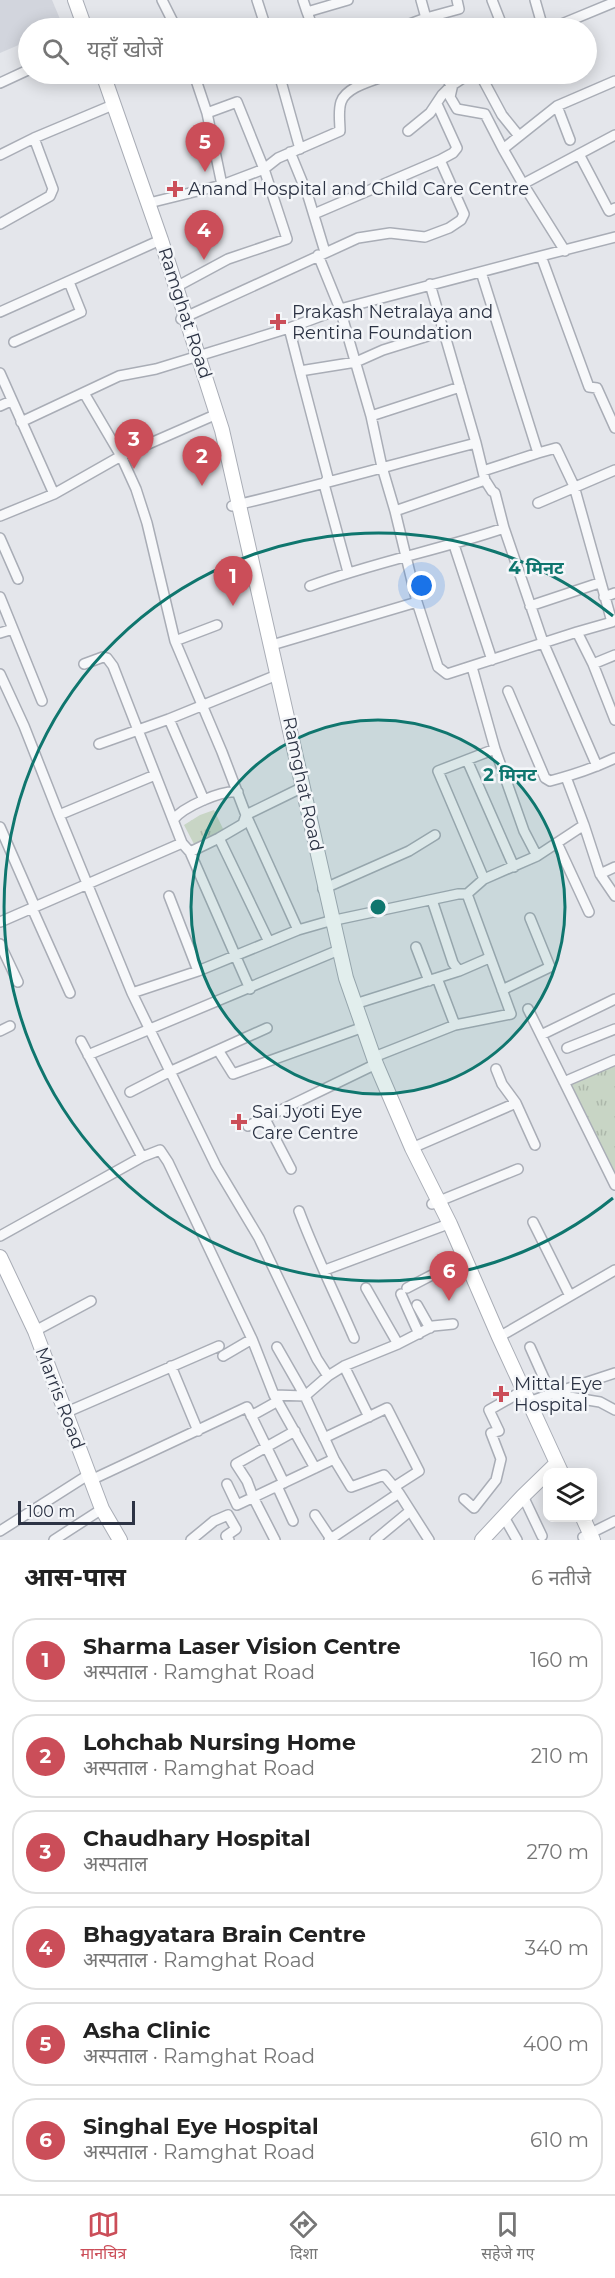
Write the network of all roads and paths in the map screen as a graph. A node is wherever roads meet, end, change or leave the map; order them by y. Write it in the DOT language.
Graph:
graph roads {
  1 [pos="69,0"];
  2 [pos="75,0"];
  3 [pos="257,0"];
  4 [pos="303,0"];
  5 [pos="348,0"];
  6 [pos="421,0"];
  7 [pos="457,0"];
  8 [pos="492,0"];
  9 [pos="535,0"];
  10 [pos="589,0"];
  11 [pos="165,1"];
  12 [pos="615,2"];
  13 [pos="307,12"];
  14 [pos="592,12"];
  15 [pos="75,18"];
  16 [pos="81,18"];
  17 [pos="172,18"];
  18 [pos="263,18"];
  19 [pos="309,18"];
  20 [pos="426,18"];
  21 [pos="499,18"];
  22 [pos="540,18"];
  23 [pos="577,18"];
  24 [pos="18,75"];
  25 [pos="615,81"];
  26 [pos="0,83"];
  27 [pos="100,84"];
  28 [pos="107,84"];
  29 [pos="197,84"];
  30 [pos="281,84"];
  31 [pos="366,84"];
  32 [pos="485,84"];
  33 [pos="452,85"];
  34 [pos="437,104"];
  35 [pos="557,106"];
  36 [pos="108,107"];
  37 [pos="207,113"];
  38 [pos="408,131"];
  39 [pos="615,135"];
  40 [pos="519,136"];
  41 [pos="34,138"];
  42 [pos="570,140"];
  43 [pos="503,149"];
  44 [pos="295,150"];
  45 [pos="579,154"];
  46 [pos="0,155"];
  47 [pos="440,160"];
  48 [pos="264,169"];
  49 [pos="523,184"];
  50 [pos="222,185"];
  51 [pos="149,203"];
  52 [pos="615,208"];
  53 [pos="314,214"];
  54 [pos="0,224"];
  55 [pos="615,237"];
  56 [pos="156,242"];
  57 [pos="565,251"];
  58 [pos="321,253"];
  59 [pos="541,256"];
  60 [pos="481,272"];
  61 [pos="69,282"];
  62 [pos="430,284"];
  63 [pos="177,287"];
  64 [pos="340,309"];
  65 [pos="0,312"];
  66 [pos="184,318"];
  67 [pos="289,328"];
  68 [pos="444,331"];
  69 [pos="14,342"];
  70 [pos="195,355"];
  71 [pos="356,362"];
  72 [pos="300,371"];
  73 [pos="0,373"];
  74 [pos="460,387"];
  75 [pos="84,393"];
  76 [pos="11,401"];
  77 [pos="0,406"];
  78 [pos="214,415"];
  79 [pos="371,416"];
  80 [pos="21,422"];
  81 [pos="615,428"];
  82 [pos="476,443"];
  83 [pos="538,453"];
  84 [pos="121,456"];
  85 [pos="382,467"];
  86 [pos="615,470"];
  87 [pos="484,476"];
  88 [pos="324,484"];
  89 [pos="574,486"];
  90 [pos="54,494"];
  91 [pos="538,503"];
  92 [pos="236,505"];
  93 [pos="395,512"];
  94 [pos="0,516"];
  95 [pos="504,528"];
  96 [pos="0,538"];
  97 [pos="454,545"];
  98 [pos="405,555"];
  99 [pos="348,572"];
  100 [pos="18,579"];
  101 [pos="599,583"];
  102 [pos="310,586"];
  103 [pos="615,593"];
  104 [pos="0,597"];
  105 [pos="604,597"];
  106 [pos="417,602"];
  107 [pos="530,606"];
  108 [pos="217,626"];
  109 [pos="13,629"];
  110 [pos="577,632"];
  111 [pos="0,633"];
  112 [pos="175,641"];
  113 [pos="543,642"];
  114 [pos="272,645"];
  115 [pos="615,655"];
  116 [pos="492,660"];
  117 [pos="84,664"];
  118 [pos="593,664"];
  119 [pos="472,667"];
  120 [pos="0,674"];
  121 [pos="272,677"];
  122 [pos="508,691"];
  123 [pos="4,693"];
  124 [pos="42,701"];
  125 [pos="202,706"];
  126 [pos="169,719"];
  127 [pos="615,720"];
  128 [pos="139,731"];
  129 [pos="99,744"];
  130 [pos="495,749"];
  131 [pos="615,758"];
  132 [pos="467,760"];
  133 [pos="597,766"];
  134 [pos="154,775"];
  135 [pos="566,777"];
  136 [pos="297,790"];
  137 [pos="238,792"];
  138 [pos="204,800"];
  139 [pos="59,815"];
  140 [pos="246,815"];
  141 [pos="173,820"];
  142 [pos="584,825"];
  143 [pos="0,827"];
  144 [pos="435,835"];
  145 [pos="219,838"];
  146 [pos="182,843"];
  147 [pos="556,843"];
  148 [pos="190,852"];
  149 [pos="537,856"];
  150 [pos="514,867"];
  151 [pos="615,867"];
  152 [pos="600,874"];
  153 [pos="484,879"];
  154 [pos="87,884"];
  155 [pos="323,889"];
  156 [pos="467,894"];
  157 [pos="169,896"];
  158 [pos="615,896"];
  159 [pos="432,900"];
  160 [pos="33,908"];
  161 [pos="589,912"];
  162 [pos="530,918"];
  163 [pos="0,922"];
  164 [pos="329,922"];
  165 [pos="298,930"];
  166 [pos="269,942"];
  167 [pos="0,944"];
  168 [pos="416,947"];
  169 [pos="334,952"];
  170 [pos="234,956"];
  171 [pos="489,958"];
  172 [pos="198,971"];
  173 [pos="459,971"];
  174 [pos="433,979"];
  175 [pos="18,982"];
  176 [pos="250,989"];
  177 [pos="502,990"];
  178 [pos="70,993"];
  179 [pos="132,993"];
  180 [pos="615,999"];
  181 [pos="355,1004"];
  182 [pos="528,1009"];
  183 [pos="455,1025"];
  184 [pos="10,1026"];
  185 [pos="267,1028"];
  186 [pos="150,1029"];
  187 [pos="358,1029"];
  188 [pos="615,1029"];
  189 [pos="0,1031"];
  190 [pos="541,1035"];
  191 [pos="81,1041"];
  192 [pos="567,1048"];
  193 [pos="218,1050"];
  194 [pos="88,1055"];
  195 [pos="615,1060"];
  196 [pos="374,1062"];
  197 [pos="496,1069"];
  198 [pos="169,1072"];
  199 [pos="564,1082"];
  200 [pos="130,1092"];
  201 [pos="516,1103"];
  202 [pos="264,1117"];
  203 [pos="248,1126"];
  204 [pos="535,1145"];
  205 [pos="412,1149"];
  206 [pos="142,1157"];
  207 [pos="291,1169"];
  208 [pos="518,1170"];
  209 [pos="615,1185"];
  210 [pos="436,1203"];
  211 [pos="299,1211"];
  212 [pos="532,1222"];
  213 [pos="443,1226"];
  214 [pos="0,1236"];
  215 [pos="0,1257"];
  216 [pos="459,1261"];
  217 [pos="325,1270"];
  218 [pos="615,1270"];
  219 [pos="366,1288"];
  220 [pos="570,1296"];
  221 [pos="91,1300"];
  222 [pos="480,1303"];
  223 [pos="417,1305"];
  224 [pos="453,1324"];
  225 [pos="430,1328"];
  226 [pos="35,1331"];
  227 [pos="419,1334"];
  228 [pos="499,1337"];
  229 [pos="354,1338"];
  230 [pos="252,1339"];
  231 [pos="398,1344"];
  232 [pos="219,1346"];
  233 [pos="277,1347"];
  234 [pos="530,1347"];
  235 [pos="223,1356"];
  236 [pos="171,1366"];
  237 [pos="344,1366"];
  238 [pos="615,1373"];
  239 [pos="327,1376"];
  240 [pos="551,1394"];
  241 [pos="305,1396"];
  242 [pos="276,1398"];
  243 [pos="524,1400"];
  244 [pos="615,1410"];
  245 [pos="67,1412"];
  246 [pos="251,1416"];
  247 [pos="369,1417"];
  248 [pos="198,1431"];
  249 [pos="295,1431"];
  250 [pos="324,1438"];
  251 [pos="266,1447"];
  252 [pos="334,1459"];
  253 [pos="315,1468"];
  254 [pos="556,1468"];
  255 [pos="89,1477"];
  256 [pos="543,1480"];
  257 [pos="227,1484"];
  258 [pos="280,1484"];
  259 [pos="397,1490"];
  260 [pos="523,1496"];
  261 [pos="253,1497"];
  262 [pos="464,1499"];
  263 [pos="102,1509"];
  264 [pos="410,1511"];
  265 [pos="315,1515"];
  266 [pos="504,1517"];
  267 [pos="293,1521"];
  268 [pos="615,1521"];
  269 [pos="577,1522"];
  270 [pos="584,1522"];
  271 [pos="0,1531"];
  272 [pos="542,1536"];
  273 [pos="588,1538"];
  274 [pos="330,1539"];
  275 [pos="54,1540"];
  276 [pos="120,1540"];
  277 [pos="191,1540"];
  278 [pos="229,1540"];
  279 [pos="275,1540"];
  280 [pos="375,1540"];
  281 [pos="429,1540"];
  282 [pos="482,1540"];
  283 [pos="517,1540"];
  1 -- 15 [label="main road"];
  2 -- 16 [label="main road"];
  3 -- 18 [label="street"];
  4 -- 13 [label="street"];
  5 -- 13 [label="street"];
  6 -- 20 [label="street"];
  7 -- 20 [label="street"];
  8 -- 21 [label="street"];
  9 -- 22 [label="street"];
  10 -- 14 [label="street"];
  11 -- 17 [label="street"];
  12 -- 14 [label="street"];
  13 -- 19 [label="street"];
  14 -- 23 [label="street"];
  24 -- 26 [label="street"];
  25 -- 35 [label="street"];
  27 -- 36 [label="main road, Ramghat Road"];
  28 -- 51 [label="main road, Ramghat Road"];
  29 -- 37 [label="street"];
  30 -- 44 [label="street"];
  31 -- 44 [label="street"];
  32 -- 40 [label="street"];
  33 -- 34 [label="street"];
  33 -- 43 [label="street"];
  34 -- 38 [label="street"];
  34 -- 47 [label="street"];
  35 -- 40 [label="street"];
  35 -- 42 [label="street"];
  36 -- 41 [label="street"];
  36 -- 56 [label="main road, Ramghat Road"];
  37 -- 48 [label="street"];
  37 -- 50 [label="street"];
  39 -- 45 [label="street"];
  40 -- 43 [label="street"];
  41 -- 46 [label="street"];
  41 -- 54 [label="street"];
  43 -- 49 [label="street"];
  44 -- 48 [label="street"];
  44 -- 53 [label="street"];
  45 -- 49 [label="street"];
  45 -- 52 [label="street"];
  47 -- 53 [label="street"];
  47 -- 58 [label="street"];
  48 -- 50 [label="street"];
  48 -- 63 [label="street"];
  49 -- 57 [label="street"];
  50 -- 51 [label="street"];
  51 -- 63 [label="main road, Ramghat Road"];
  53 -- 58 [label="street"];
  55 -- 57 [label="street"];
  56 -- 61 [label="street"];
  56 -- 66 [label="main road, Ramghat Road"];
  57 -- 59 [label="street"];
  58 -- 64 [label="street"];
  58 -- 66 [label="street"];
  59 -- 60 [label="street"];
  59 -- 81 [label="street"];
  60 -- 62 [label="street"];
  60 -- 83 [label="street"];
  61 -- 65 [label="street"];
  61 -- 69 [label="street"];
  62 -- 64 [label="street"];
  62 -- 68 [label="street"];
  63 -- 66 [label="main road, Ramghat Road"];
  64 -- 67 [label="street"];
  64 -- 71 [label="street"];
  66 -- 70 [label="main road, Ramghat Road"];
  67 -- 70 [label="street"];
  67 -- 72 [label="street"];
  68 -- 71 [label="street"];
  68 -- 74 [label="street"];
  70 -- 75 [label="street"];
  70 -- 78 [label="main road, Ramghat Road"];
  71 -- 72 [label="street"];
  71 -- 79 [label="street"];
  72 -- 88 [label="street"];
  73 -- 76 [label="street"];
  74 -- 79 [label="street"];
  74 -- 82 [label="street"];
  75 -- 80 [label="street"];
  75 -- 84 [label="street"];
  76 -- 77 [label="street"];
  76 -- 80 [label="street"];
  78 -- 84 [label="street"];
  78 -- 92 [label="main road, Ramghat Road"];
  79 -- 85 [label="street"];
  80 -- 90 [label="street"];
  82 -- 85 [label="street"];
  82 -- 87 [label="street"];
  83 -- 87 [label="street"];
  83 -- 89 [label="street"];
  84 -- 90 [label="street"];
  84 -- 112 [label="street"];
  85 -- 88 [label="street"];
  85 -- 93 [label="street"];
  86 -- 89 [label="street"];
  87 -- 93 [label="street"];
  87 -- 95 [label="street"];
  88 -- 92 [label="street"];
  88 -- 99 [label="street"];
  89 -- 91 [label="street"];
  89 -- 101 [label="street"];
  90 -- 94 [label="street"];
  92 -- 114 [label="main road, Ramghat Road"];
  92 -- 121 [label="main road, Ramghat Road"];
  93 -- 98 [label="street"];
  95 -- 97 [label="street"];
  95 -- 107 [label="street"];
  96 -- 100 [label="street"];
  97 -- 98 [label="street"];
  97 -- 116 [label="street"];
  98 -- 99 [label="street"];
  98 -- 106 [label="street"];
  99 -- 102 [label="street"];
  101 -- 105 [label="street"];
  101 -- 107 [label="street"];
  103 -- 105 [label="street"];
  104 -- 109 [label="street"];
  105 -- 110 [label="street"];
  106 -- 114 [label="street"];
  106 -- 119 [label="street"];
  107 -- 113 [label="street"];
  108 -- 112 [label="street"];
  109 -- 111 [label="street"];
  109 -- 124 [label="street"];
  110 -- 113 [label="street"];
  110 -- 118 [label="street"];
  112 -- 125 [label="street"];
  113 -- 116 [label="street"];
  113 -- 133 [label="street"];
  114 -- 155 [label="main road, Ramghat Road"];
  115 -- 118 [label="street"];
  116 -- 119 [label="street"];
  117 -- 128 [label="street"];
  118 -- 127 [label="street"];
  119 -- 130 [label="street"];
  120 -- 123 [label="street"];
  121 -- 125 [label="street"];
  121 -- 136 [label="main road, Ramghat Road"];
  122 -- 135 [label="street"];
  123 -- 139 [label="street"];
  125 -- 126 [label="street"];
  125 -- 137 [label="street"];
  126 -- 128 [label="street"];
  126 -- 138 [label="street"];
  128 -- 129 [label="street"];
  128 -- 134 [label="street"];
  130 -- 132 [label="street"];
  130 -- 149 [label="street"];
  131 -- 133 [label="street"];
  132 -- 150 [label="street"];
  132 -- 153 [label="street"];
  133 -- 135 [label="street"];
  134 -- 139 [label="street"];
  134 -- 141 [label="street"];
  135 -- 142 [label="street"];
  136 -- 140 [label="street"];
  136 -- 155 [label="main road, Ramghat Road"];
  137 -- 138 [label="street"];
  137 -- 140 [label="street"];
  138 -- 141 [label="street"];
  139 -- 154 [label="street"];
  140 -- 145 [label="street"];
  140 -- 165 [label="street"];
  141 -- 146 [label="street"];
  142 -- 147 [label="street"];
  142 -- 152 [label="street"];
  143 -- 160 [label="street"];
  144 -- 155 [label="street"];
  145 -- 148 [label="street"];
  145 -- 166 [label="street"];
  146 -- 148 [label="street"];
  146 -- 154 [label="street"];
  147 -- 149 [label="street"];
  147 -- 161 [label="street"];
  148 -- 170 [label="street"];
  149 -- 150 [label="street"];
  150 -- 153 [label="street"];
  151 -- 152 [label="street"];
  152 -- 158 [label="street"];
  153 -- 156 [label="street"];
  154 -- 160 [label="street"];
  154 -- 179 [label="street"];
  155 -- 164 [label="main road, Ramghat Road"];
  156 -- 159 [label="street"];
  156 -- 171 [label="street"];
  157 -- 172 [label="street"];
  159 -- 164 [label="street"];
  159 -- 173 [label="street"];
  160 -- 163 [label="street"];
  160 -- 178 [label="street"];
  162 -- 177 [label="street"];
  164 -- 165 [label="street"];
  164 -- 169 [label="main road, Ramghat Road"];
  164 -- 181 [label="main road, Ramghat Road"];
  165 -- 166 [label="street"];
  166 -- 170 [label="street"];
  167 -- 175 [label="street"];
  168 -- 174 [label="street"];
  169 -- 176 [label="street"];
  169 -- 187 [label="main road, Ramghat Road"];
  170 -- 172 [label="street"];
  170 -- 176 [label="street"];
  171 -- 173 [label="street"];
  171 -- 177 [label="street"];
  172 -- 179 [label="street"];
  173 -- 174 [label="street"];
  174 -- 181 [label="street"];
  174 -- 183 [label="street"];
  176 -- 186 [label="street"];
  177 -- 183 [label="street"];
  179 -- 186 [label="street"];
  180 -- 190 [label="street"];
  181 -- 196 [label="main road, Ramghat Road"];
  182 -- 190 [label="street"];
  183 -- 196 [label="street"];
  184 -- 189 [label="street"];
  185 -- 193 [label="street"];
  186 -- 194 [label="street"];
  186 -- 198 [label="street"];
  187 -- 193 [label="street"];
  187 -- 196 [label="main road, Ramghat Road"];
  188 -- 192 [label="street"];
  190 -- 199 [label="street"];
  191 -- 194 [label="street"];
  193 -- 198 [label="street"];
  194 -- 206 [label="street"];
  195 -- 199 [label="street"];
  196 -- 202 [label="street"];
  196 -- 205 [label="main road, Ramghat Road"];
  196 -- 210 [label="main road, Ramghat Road"];
  197 -- 201 [label="street"];
  198 -- 200 [label="street"];
  198 -- 239 [label="street"];
  199 -- 209 [label="street"];
  201 -- 204 [label="street"];
  201 -- 205 [label="street"];
  202 -- 203 [label="street"];
  202 -- 207 [label="street"];
  205 -- 210 [label="main road, Ramghat Road"];
  206 -- 214 [label="street"];
  206 -- 230 [label="street"];
  208 -- 210 [label="street"];
  210 -- 213 [label="main road, Ramghat Road"];
  210 -- 222 [label="main road, Ramghat Road"];
  211 -- 217 [label="street"];
  212 -- 220 [label="street"];
  213 -- 216 [label="main road, Ramghat Road"];
  213 -- 217 [label="street"];
  215 -- 226 [label="main road, Marris Road"];
  216 -- 222 [label="main road, Ramghat Road"];
  216 -- 227 [label="street"];
  217 -- 229 [label="street"];
  218 -- 220 [label="street"];
  219 -- 231 [label="street"];
  220 -- 228 [label="street"];
  221 -- 226 [label="street"];
  222 -- 228 [label="main road, Ramghat Road"];
  222 -- 243 [label="main road, Ramghat Road"];
  223 -- 225 [label="street"];
  224 -- 225 [label="street"];
  225 -- 227 [label="street"];
  226 -- 245 [label="main road, Marris Road"];
  227 -- 231 [label="street"];
  228 -- 243 [label="main road, Ramghat Road"];
  230 -- 235 [label="street"];
  230 -- 242 [label="street"];
  231 -- 237 [label="street"];
  232 -- 236 [label="street"];
  233 -- 241 [label="street"];
  234 -- 240 [label="street"];
  236 -- 245 [label="street"];
  236 -- 248 [label="street"];
  237 -- 239 [label="street"];
  237 -- 247 [label="street"];
  238 -- 240 [label="street"];
  239 -- 241 [label="street"];
  240 -- 243 [label="street"];
  240 -- 244 [label="street"];
  241 -- 242 [label="street"];
  241 -- 250 [label="street"];
  242 -- 246 [label="street"];
  242 -- 249 [label="street"];
  243 -- 254 [label="main road, Ramghat Road"];
  243 -- 262 [label="street"];
  245 -- 255 [label="main road, Marris Road"];
  246 -- 248 [label="street"];
  246 -- 251 [label="street"];
  247 -- 250 [label="street"];
  247 -- 259 [label="street"];
  248 -- 255 [label="street"];
  249 -- 251 [label="street"];
  249 -- 253 [label="street"];
  250 -- 252 [label="street"];
  251 -- 258 [label="street"];
  251 -- 261 [label="street"];
  252 -- 253 [label="street"];
  252 -- 259 [label="street"];
  253 -- 258 [label="street"];
  255 -- 263 [label="main road, Marris Road"];
  255 -- 271 [label="street"];
  256 -- 260 [label="main road"];
  257 -- 261 [label="street"];
  258 -- 261 [label="street"];
  258 -- 267 [label="street"];
  259 -- 264 [label="street"];
  259 -- 274 [label="street"];
  260 -- 266 [label="main road"];
  260 -- 272 [label="street"];
  261 -- 279 [label="street"];
  263 -- 275 [label="street"];
  263 -- 276 [label="main road, Marris Road"];
  264 -- 280 [label="street"];
  264 -- 281 [label="street"];
  265 -- 274 [label="street"];
  266 -- 282 [label="main road"];
  266 -- 283 [label="street"];
  268 -- 273 [label="street"];
  269 -- 273 [label="main road"];
  270 -- 273 [label="main road"];
  277 -- 278 [label="street"];
}
